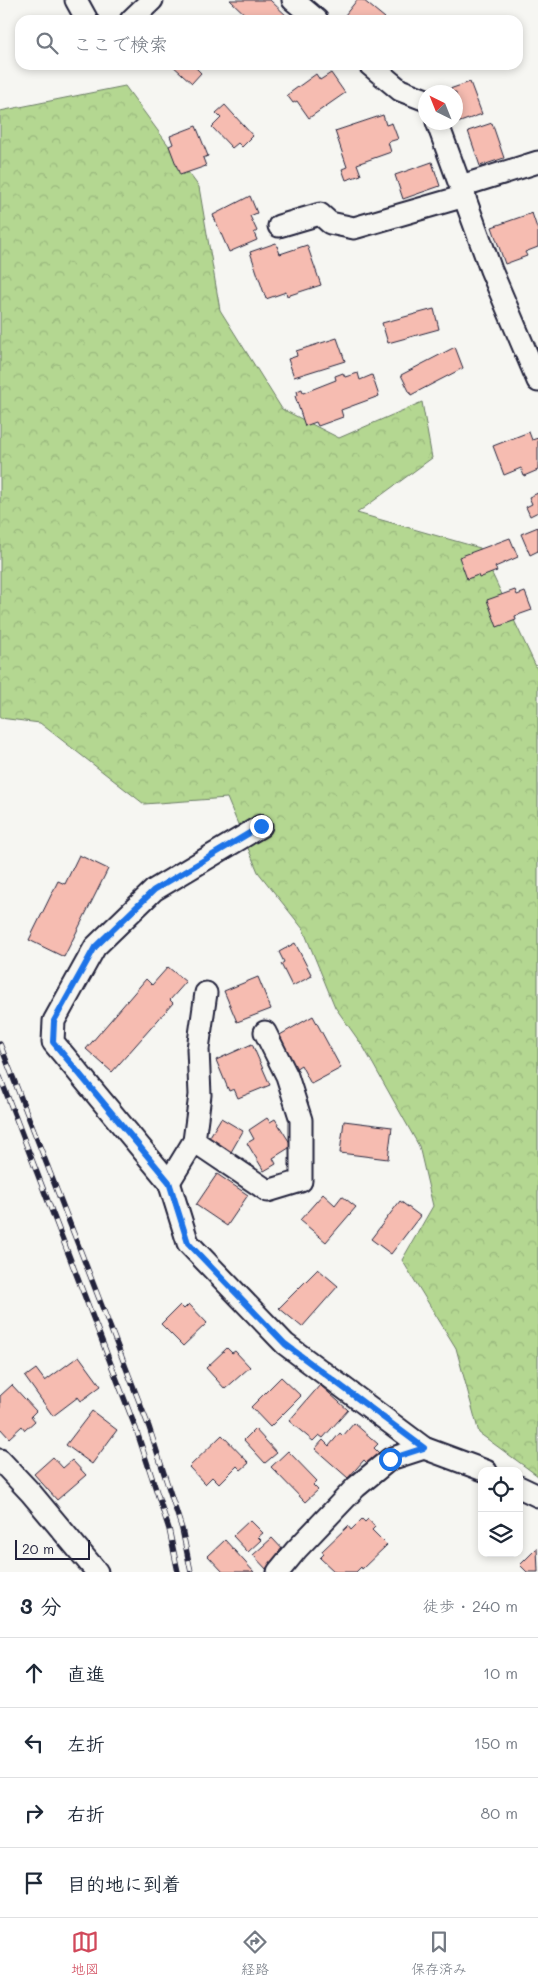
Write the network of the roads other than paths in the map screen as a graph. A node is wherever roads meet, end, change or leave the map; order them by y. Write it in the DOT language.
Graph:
graph roads {
  1 [pos="76,0"];
  2 [pos="152,0"];
  3 [pos="293,0"];
  4 [pos="84,15"];
  5 [pos="136,15"];
  6 [pos="311,15"];
  7 [pos="376,70"];
  8 [pos="418,97"];
  9 [pos="440,130"];
  10 [pos="538,162"];
  11 [pos="463,191"];
  12 [pos="279,226"];
  13 [pos="538,381"];
  14 [pos="261,826"];
  15 [pos="206,993"];
  16 [pos="264,1032"];
  17 [pos="194,1141"];
  18 [pos="169,1182"];
  19 [pos="424,1448"];
  20 [pos="0,1460"];
  21 [pos="478,1468"];
  22 [pos="523,1488"];
  23 [pos="538,1496"];
  24 [pos="97,1572"];
  25 [pos="278,1572"];
  1 -- 4 [label="street"];
  2 -- 5 [label="street"];
  3 -- 6 [label="street"];
  7 -- 8 [label="street"];
  9 -- 11 [label="street"];
  10 -- 11 [label="street"];
  11 -- 12 [label="street"];
  11 -- 13 [label="street"];
  14 -- 18 [label="street"];
  15 -- 17 [label="street"];
  16 -- 17 [label="street"];
  17 -- 18 [label="street"];
  18 -- 19 [label="street"];
  19 -- 21 [label="street"];
  19 -- 25 [label="street"];
  20 -- 24 [label="street"];
  22 -- 23 [label="street"];
}
